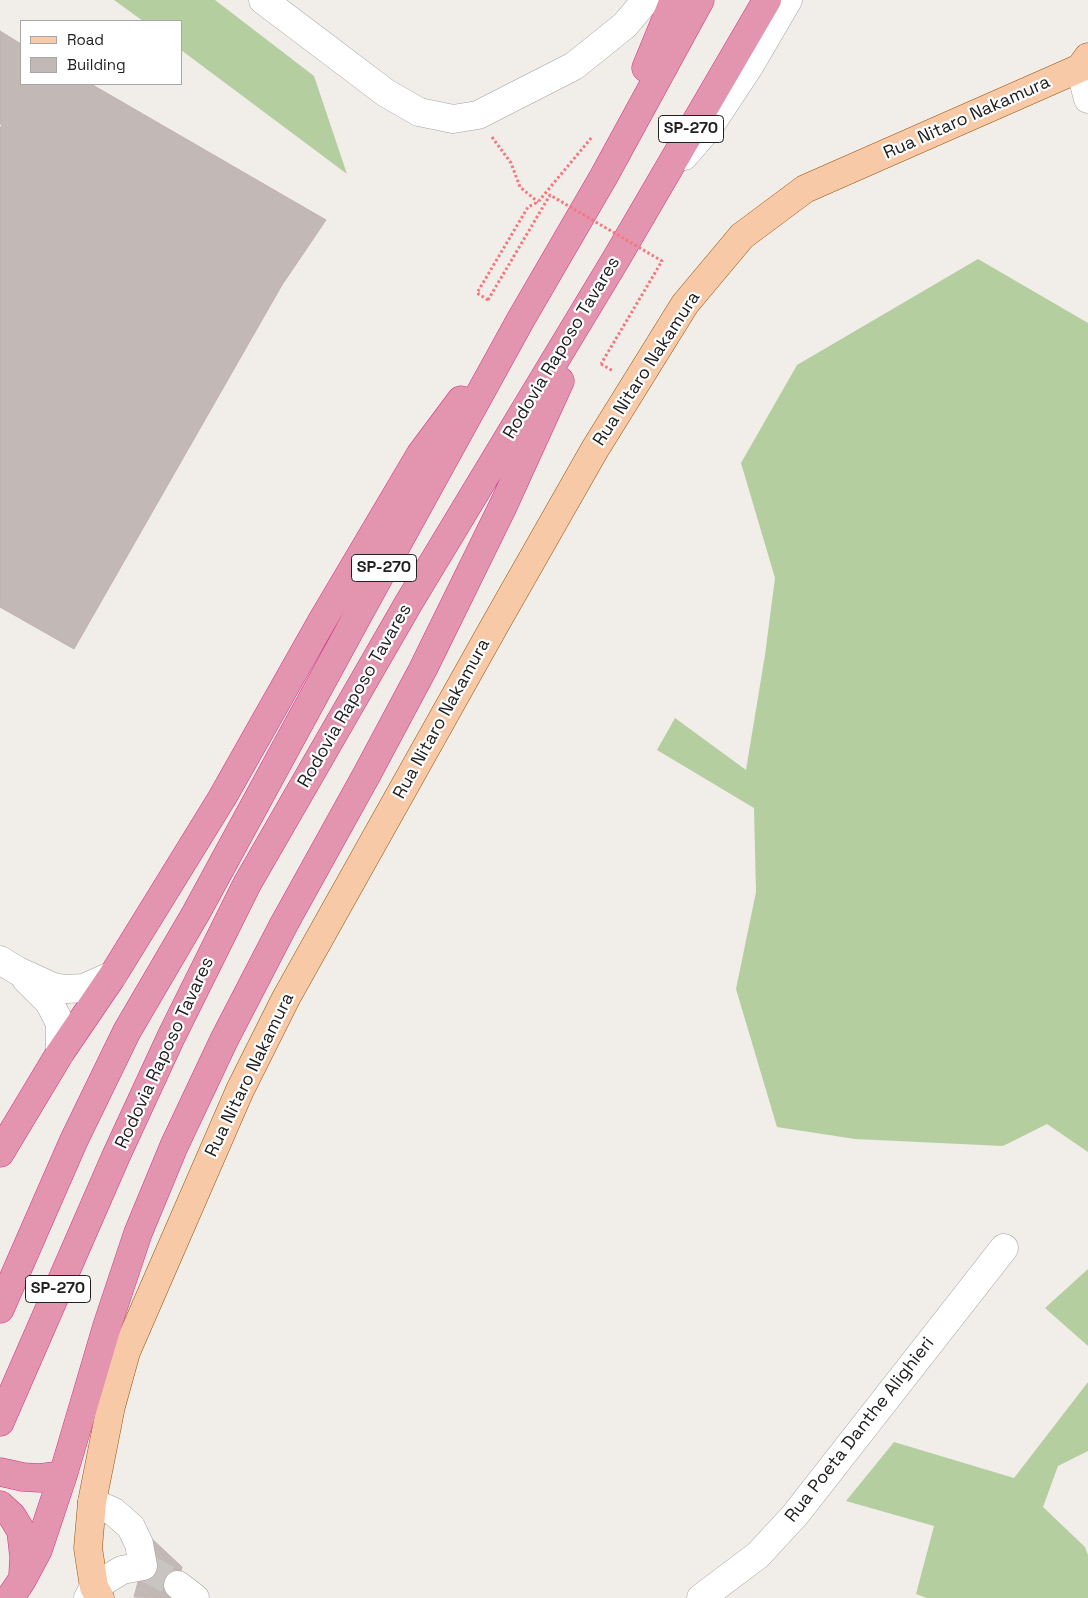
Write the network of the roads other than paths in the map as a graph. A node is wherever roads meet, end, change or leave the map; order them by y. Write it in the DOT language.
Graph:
graph roads {
  1 [pos="263,0"];
  2 [pos="646,0"];
  3 [pos="674,0"];
  4 [pos="700,0"];
  5 [pos="767,0"];
  6 [pos="788,0"];
  7 [pos="1084,63"];
  8 [pos="1088,99"];
  9 [pos="604,176"];
  10 [pos="656,189"];
  11 [pos="616,259"];
  12 [pos="522,319"];
  13 [pos="9,965"];
  14 [pos="114,975"];
  15 [pos="60,1053"];
  16 [pos="0,1153"];
  17 [pos="1004,1248"];
  18 [pos="0,1309"];
  19 [pos="0,1422"];
  20 [pos="0,1472"];
  21 [pos="62,1475"];
  22 [pos="92,1502"];
  23 [pos="0,1505"];
  24 [pos="16,1589"];
  25 [pos="94,1594"];
  26 [pos="700,1598"];
  1 -- 2 [label="street"];
  3 -- 9 [label="highway"];
  4 -- 9 [label="highway, Rodovia Raposo Tavares / SP-270"];
  5 -- 10 [label="highway, Rodovia Raposo Tavares / SP-270"];
  6 -- 10 [label="street"];
  7 -- 8 [label="street"];
  7 -- 22 [label="main road, Rua Nitaro Nakamura"];
  9 -- 12 [label="highway, Rodovia Raposo Tavares / SP-270"];
  10 -- 11 [label="highway, Rodovia Raposo Tavares / SP-270"];
  11 -- 19 [label="highway, Rodovia Raposo Tavares / SP-270"];
  11 -- 21 [label="highway"];
  12 -- 14 [label="highway"];
  12 -- 18 [label="highway, Rodovia Raposo Tavares / SP-270"];
  13 -- 14 [label="street"];
  13 -- 15 [label="street"];
  14 -- 15 [label="highway"];
  15 -- 16 [label="highway"];
  17 -- 26 [label="street, Rua Poeta Danthe Alighieri"];
  20 -- 21 [label="highway"];
  21 -- 24 [label="highway"];
  22 -- 25 [label="main road, Rua Nitaro Nakamura"];
  22 -- 25 [label="street"];
  23 -- 24 [label="highway"];
}
